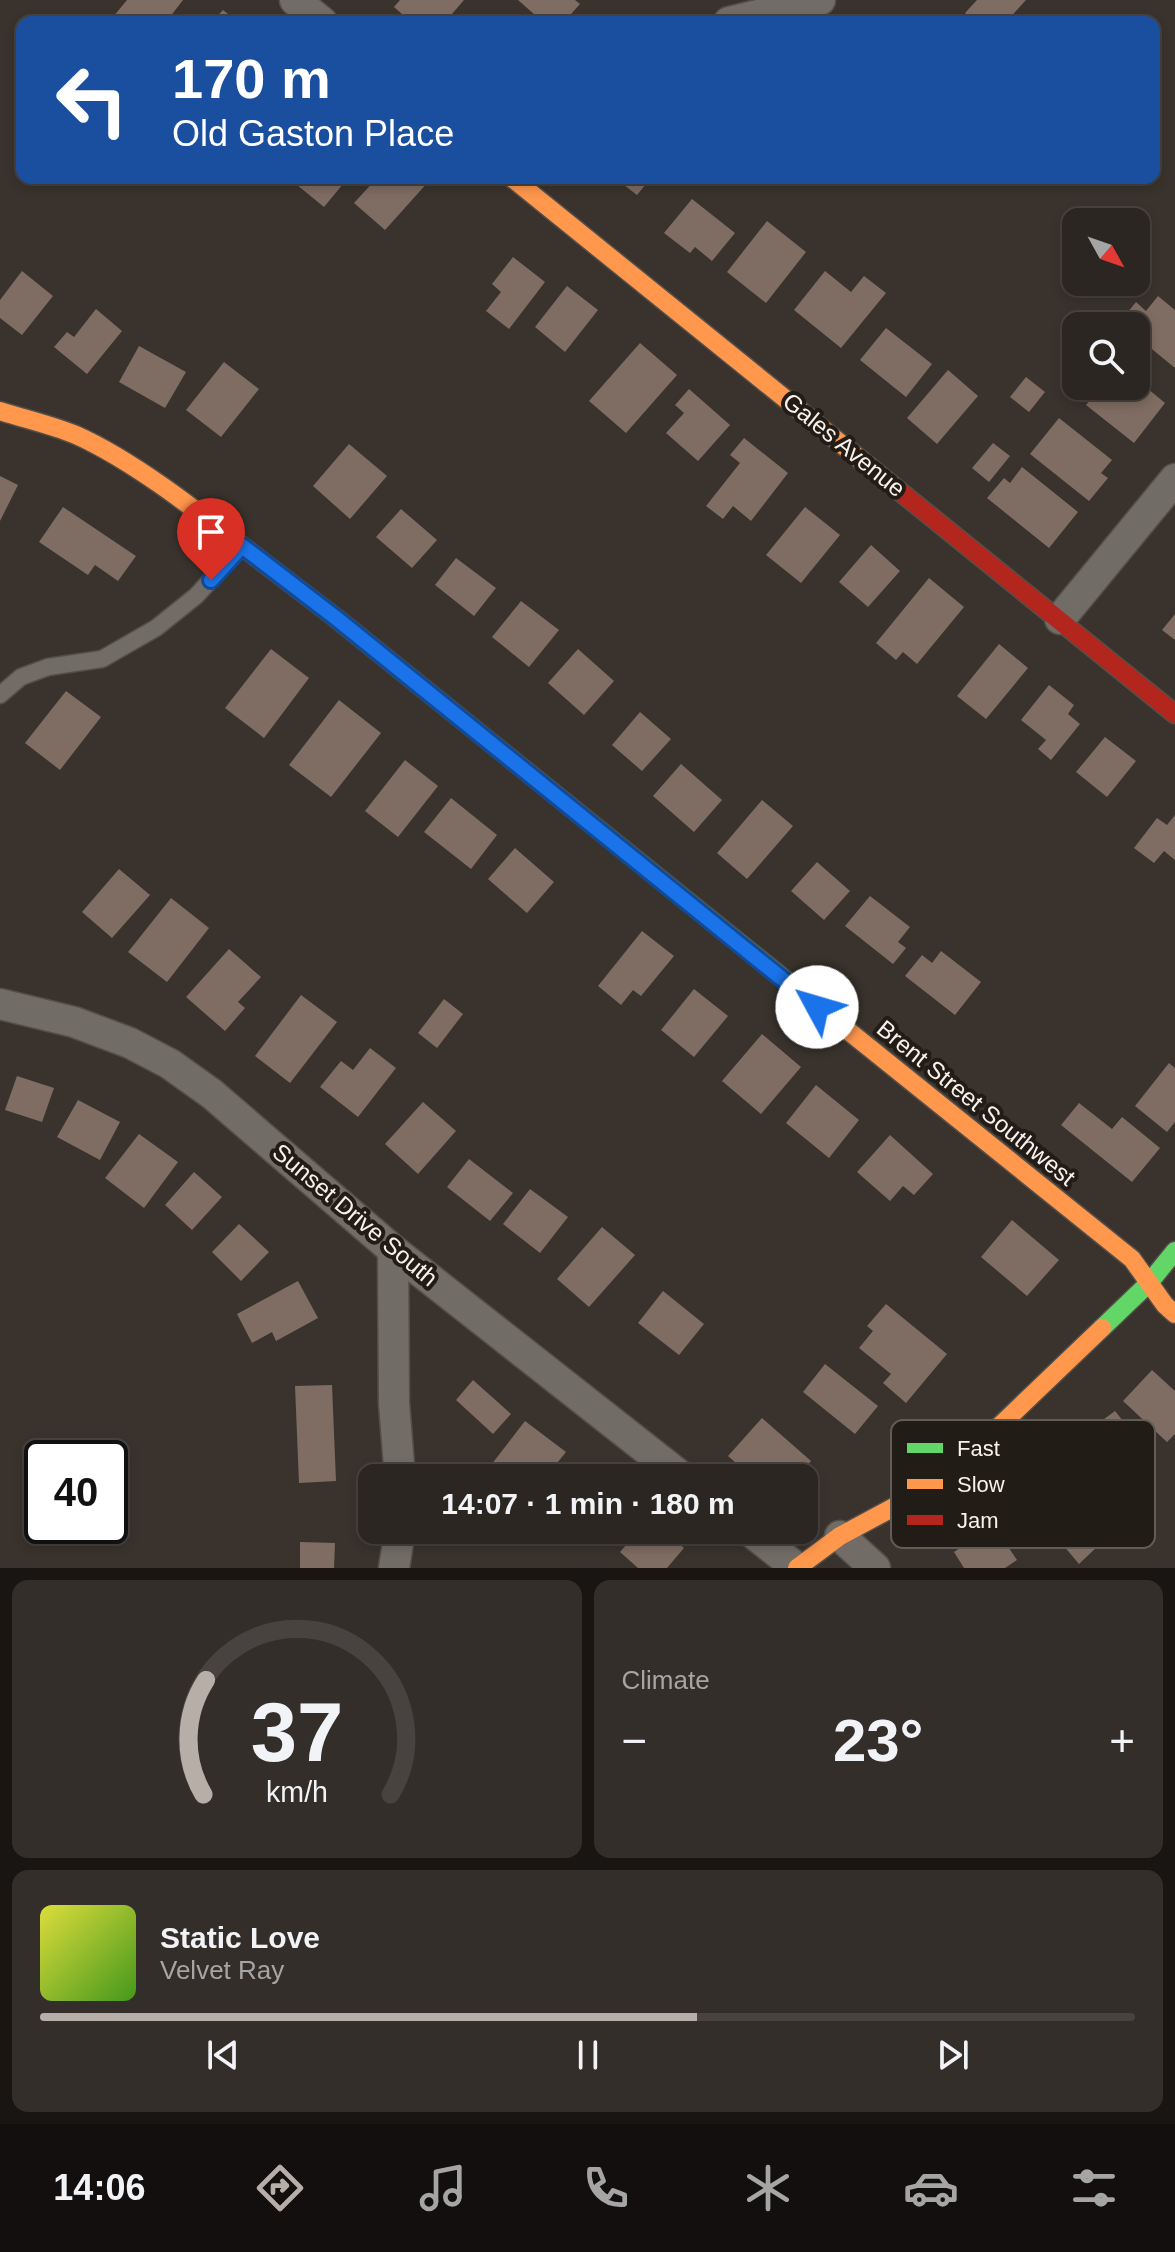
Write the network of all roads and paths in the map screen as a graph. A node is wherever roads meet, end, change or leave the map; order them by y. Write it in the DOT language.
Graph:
graph roads {
  1 [pos="295,0"];
  2 [pos="820,0"];
  3 [pos="315,16"];
  4 [pos="754,16"];
  5 [pos="519,184"];
  6 [pos="0,411"];
  7 [pos="1175,479"];
  8 [pos="242,546"];
  9 [pos="1060,619"];
  10 [pos="0,695"];
  11 [pos="1175,714"];
  12 [pos="0,1004"];
  13 [pos="393,1250"];
  14 [pos="1175,1251"];
  15 [pos="1149,1283"];
  16 [pos="1175,1314"];
  17 [pos="1006,1420"];
  18 [pos="399,1464"];
  19 [pos="665,1464"];
  20 [pos="891,1509"];
  21 [pos="840,1536"];
  22 [pos="398,1544"];
  23 [pos="767,1544"];
  24 [pos="394,1568"];
  25 [pos="797,1568"];
  26 [pos="875,1568"];
  1 -- 3 [label="street"];
  2 -- 4 [label="street"];
  5 -- 9 [label="street, Gales Avenue"];
  6 -- 8 [label="street, Brent Street Southwest"];
  7 -- 9 [label="street"];
  8 -- 10 [label="lane"];
  8 -- 15 [label="street, Brent Street Southwest"];
  9 -- 11 [label="street, Gales Avenue"];
  12 -- 13 [label="street, Sunset Drive South"];
  13 -- 18 [label="street"];
  13 -- 19 [label="street, Sunset Drive South"];
  14 -- 15 [label="street"];
  15 -- 16 [label="street, Brent Street Southwest"];
  15 -- 17 [label="street"];
  20 -- 21 [label="street"];
  21 -- 25 [label="street"];
  21 -- 26 [label="street"];
  22 -- 24 [label="street"];
  23 -- 25 [label="street"];
}
